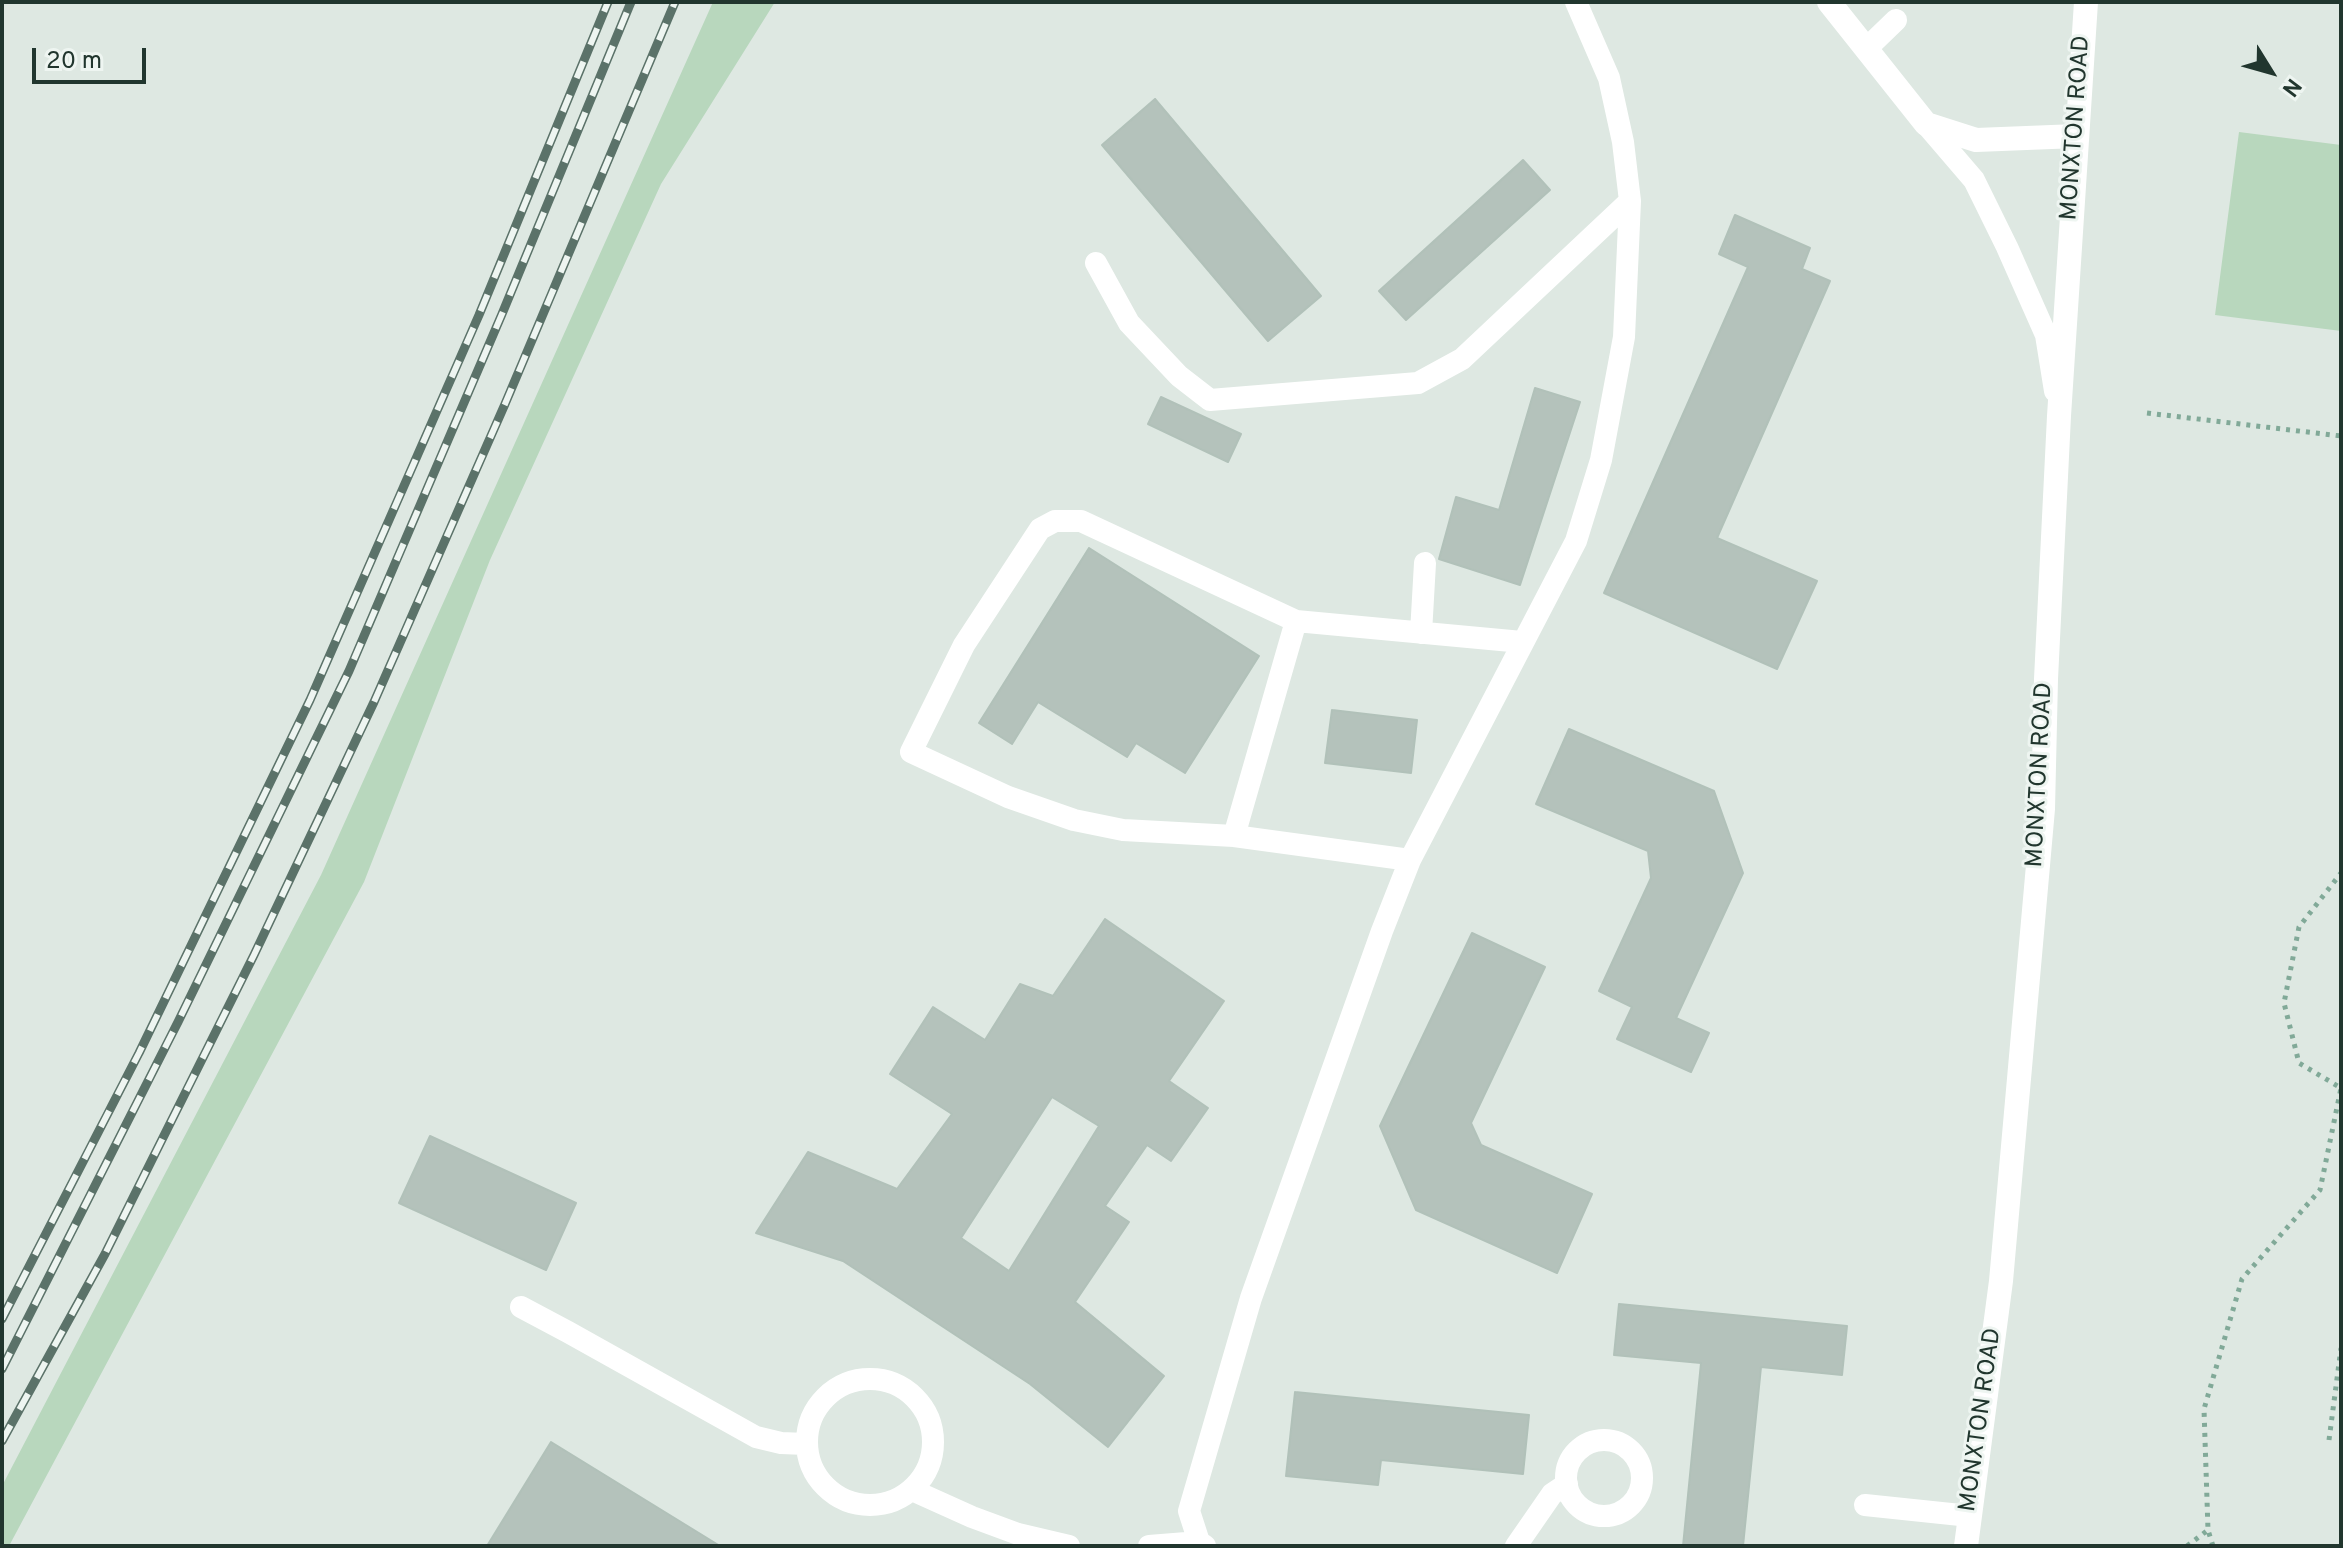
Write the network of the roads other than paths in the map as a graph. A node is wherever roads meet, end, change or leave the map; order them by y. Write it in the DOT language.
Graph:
graph roads {
  1 [pos="1576,2"];
  2 [pos="1829,2"];
  3 [pos="2086,2"];
  4 [pos="1896,20"];
  5 [pos="1866,49"];
  6 [pos="1926,124"];
  7 [pos="2077,136"];
  8 [pos="1630,201"];
  9 [pos="1096,263"];
  10 [pos="2059,416"];
  11 [pos="1425,563"];
  12 [pos="1296,621"];
  13 [pos="1421,633"];
  14 [pos="1522,642"];
  15 [pos="1234,836"];
  16 [pos="1410,860"];
  17 [pos="521,1307"];
  18 [pos="806,1444"];
  19 [pos="1567,1484"];
  20 [pos="912,1490"];
  21 [pos="1865,1505"];
  22 [pos="1970,1516"];
  23 [pos="1202,1544"];
  24 [pos="1069,1546"];
  25 [pos="1149,1546"];
  26 [pos="1516,1546"];
  27 [pos="1966,1546"];
  1 -- 8 [label="lane"];
  2 -- 5 [label="street"];
  3 -- 7 [label="street, MONXTON ROAD"];
  4 -- 5 [label="lane"];
  5 -- 6 [label="street"];
  6 -- 7 [label="street"];
  6 -- 10 [label="lane"];
  7 -- 10 [label="street, MONXTON ROAD"];
  8 -- 9 [label="lane"];
  8 -- 14 [label="lane"];
  10 -- 22 [label="street, MONXTON ROAD"];
  11 -- 13 [label="lane"];
  12 -- 13 [label="lane"];
  12 -- 15 [label="lane"];
  12 -- 15 [label="lane"];
  13 -- 14 [label="lane"];
  14 -- 16 [label="lane"];
  15 -- 16 [label="lane"];
  16 -- 23 [label="lane"];
  17 -- 18 [label="lane"];
  18 -- 20 [label="lane"];
  18 -- 20 [label="lane"];
  19 -- 26 [label="lane"];
  20 -- 24 [label="lane"];
  21 -- 22 [label="lane"];
  22 -- 27 [label="street, MONXTON ROAD"];
  23 -- 25 [label="lane"];
}
